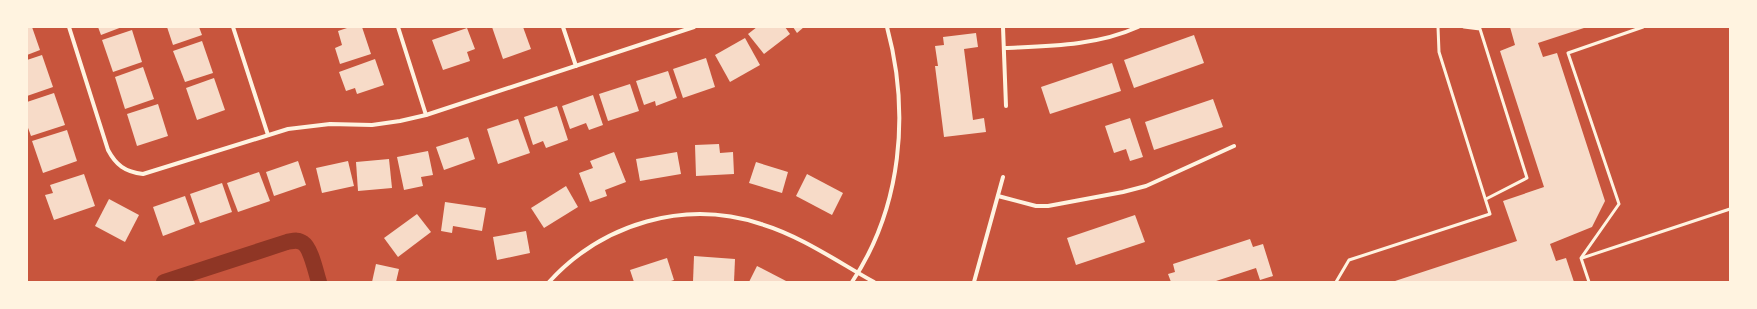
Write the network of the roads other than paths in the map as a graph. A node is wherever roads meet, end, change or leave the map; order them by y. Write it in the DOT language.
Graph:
graph roads {
  1 [pos="69,27"];
  2 [pos="233,27"];
  3 [pos="398,27"];
  4 [pos="563,27"];
  5 [pos="694,27"];
  6 [pos="887,27"];
  7 [pos="1003,27"];
  8 [pos="1138,27"];
  9 [pos="1438,27"];
  10 [pos="1464,27"];
  11 [pos="1643,27"];
  12 [pos="1005,48"];
  13 [pos="576,66"];
  14 [pos="1006,106"];
  15 [pos="426,114"];
  16 [pos="268,135"];
  17 [pos="1234,146"];
  18 [pos="1003,177"];
  19 [pos="998,196"];
  20 [pos="1486,199"];
  21 [pos="1730,209"];
  22 [pos="1582,258"];
  23 [pos="858,273"];
  24 [pos="549,282"];
  25 [pos="852,282"];
  26 [pos="874,282"];
  27 [pos="974,282"];
  28 [pos="1336,282"];
  29 [pos="1589,282"];
  1 -- 16 [label="street"];
  2 -- 16 [label="street"];
  3 -- 15 [label="street"];
  4 -- 13 [label="street"];
  5 -- 13 [label="street"];
  6 -- 23 [label="street"];
  7 -- 12 [label="street"];
  8 -- 12 [label="street"];
  9 -- 20 [label="lane"];
  10 -- 20 [label="lane"];
  11 -- 22 [label="lane"];
  12 -- 14 [label="street"];
  13 -- 15 [label="street"];
  15 -- 16 [label="street"];
  17 -- 19 [label="street"];
  18 -- 19 [label="street"];
  19 -- 27 [label="street"];
  20 -- 28 [label="lane"];
  21 -- 22 [label="lane"];
  22 -- 29 [label="lane"];
  23 -- 24 [label="street"];
  23 -- 25 [label="street"];
  23 -- 26 [label="street"];
}
